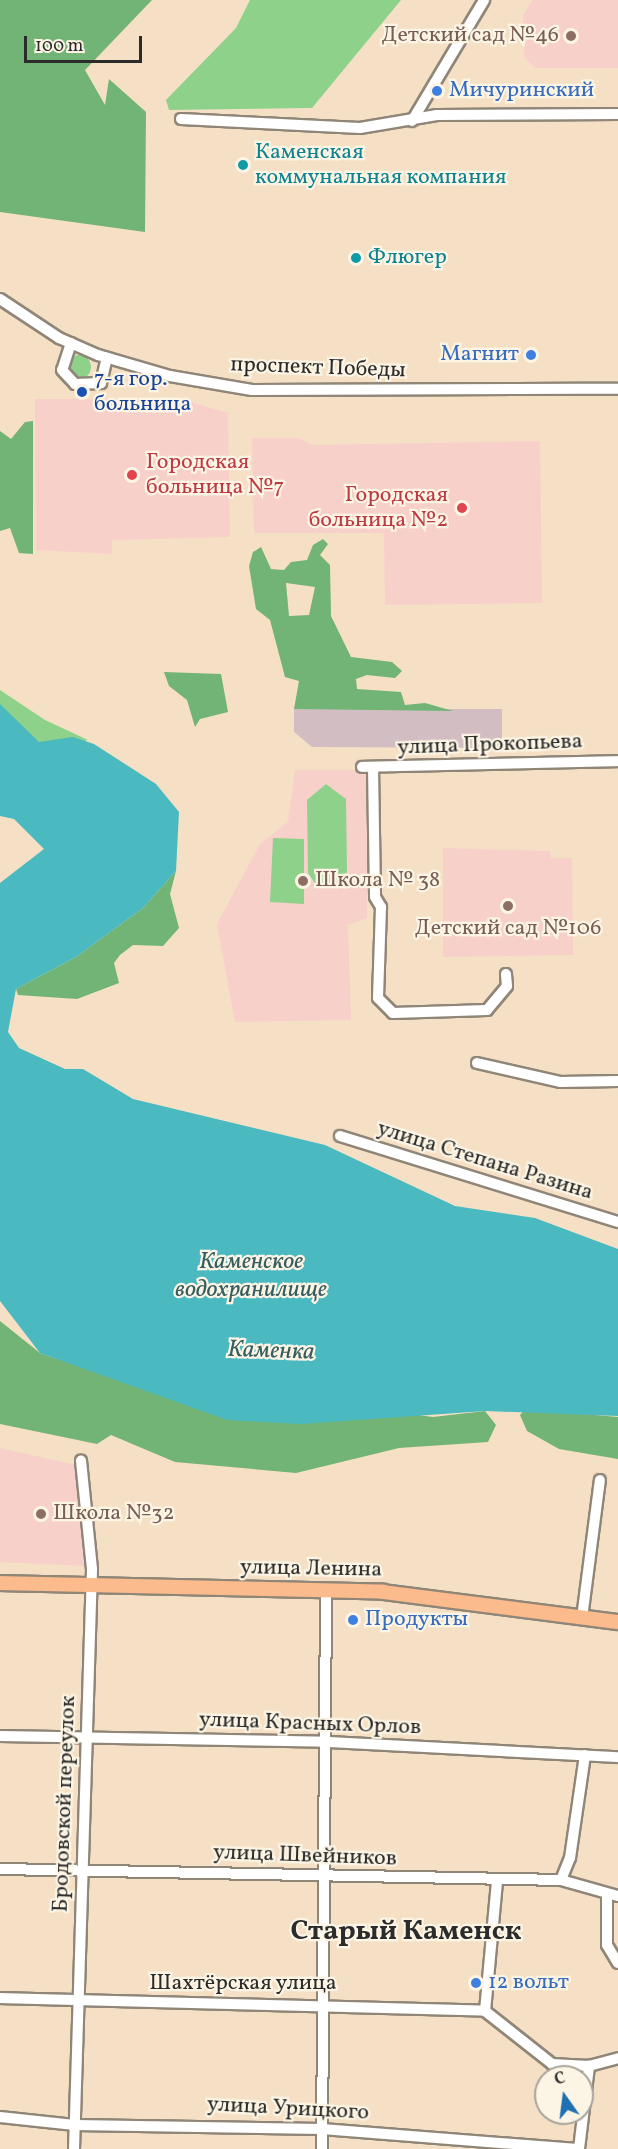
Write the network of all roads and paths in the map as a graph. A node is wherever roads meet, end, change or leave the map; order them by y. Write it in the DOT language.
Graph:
graph roads {
  1 [pos="484,0"];
  2 [pos="618,114"];
  3 [pos="181,119"];
  4 [pos="412,121"];
  5 [pos="0,299"];
  6 [pos="71,343"];
  7 [pos="106,358"];
  8 [pos="618,389"];
  9 [pos="618,761"];
  10 [pos="506,974"];
  11 [pos="477,1063"];
  12 [pos="618,1081"];
  13 [pos="340,1136"];
  14 [pos="618,1222"];
  15 [pos="81,1461"];
  16 [pos="600,1480"];
  17 [pos="0,1583"];
  18 [pos="91,1586"];
  19 [pos="326,1591"];
  20 [pos="582,1618"];
  21 [pos="618,1622"];
  22 [pos="0,1736"];
  23 [pos="86,1739"];
  24 [pos="328,1742"];
  25 [pos="585,1755"];
  26 [pos="618,1757"];
  27 [pos="0,1869"];
  28 [pos="83,1870"];
  29 [pos="326,1874"];
  30 [pos="561,1880"];
  31 [pos="497,1882"];
  32 [pos="612,1895"];
  33 [pos="618,1963"];
  34 [pos="0,1998"];
  35 [pos="80,2002"];
  36 [pos="324,2003"];
  37 [pos="485,2011"];
  38 [pos="618,2058"];
  39 [pos="570,2065"];
  40 [pos="593,2065"];
  41 [pos="0,2117"];
  42 [pos="75,2125"];
  43 [pos="582,2125"];
  44 [pos="322,2129"];
  45 [pos="493,2146"];
  46 [pos="74,2149"];
  47 [pos="322,2149"];
  48 [pos="574,2149"];
  49 [pos="579,2149"];
  1 -- 4 [label="street"];
  2 -- 4 [label="street"];
  3 -- 4 [label="street"];
  5 -- 6 [label="street, проспект Победы"];
  6 -- 7 [label="street, проспект Победы"];
  6 -- 7 [label="street"];
  7 -- 8 [label="street, проспект Победы"];
  9 -- 10 [label="street, улица Прокопьева"];
  11 -- 12 [label="street"];
  13 -- 14 [label="street, улица Степана Разина"];
  15 -- 18 [label="street, Бродовской переулок"];
  16 -- 20 [label="street"];
  17 -- 18 [label="main road, улица Ленина"];
  18 -- 19 [label="main road, улица Ленина"];
  18 -- 23 [label="street, Бродовской переулок"];
  19 -- 20 [label="main road, улица Ленина"];
  19 -- 24 [label="street"];
  20 -- 21 [label="main road, улица Ленина"];
  22 -- 23 [label="street, улица Красных Орлов"];
  23 -- 24 [label="street, улица Красных Орлов"];
  23 -- 28 [label="street, Бродовской переулок"];
  24 -- 25 [label="street, улица Красных Орлов"];
  24 -- 29 [label="street"];
  25 -- 26 [label="street, улица Красных Орлов"];
  25 -- 30 [label="street"];
  27 -- 28 [label="street, улица Швейников"];
  28 -- 29 [label="street, улица Швейников"];
  28 -- 35 [label="street, Бродовской переулок"];
  29 -- 31 [label="street, улица Швейников"];
  29 -- 36 [label="street"];
  30 -- 31 [label="street, улица Швейников"];
  30 -- 32 [label="street, улица Швейников"];
  31 -- 37 [label="street"];
  32 -- 33 [label="street, улица Швейников"];
  34 -- 35 [label="street, Шахтёрская улица"];
  35 -- 36 [label="street, Шахтёрская улица"];
  35 -- 42 [label="street, Бродовской переулок"];
  36 -- 37 [label="street, Шахтёрская улица"];
  36 -- 44 [label="street"];
  37 -- 39 [label="street"];
  38 -- 40 [label="street"];
  41 -- 42 [label="street, улица Урицкого"];
  42 -- 44 [label="street, улица Урицкого"];
  42 -- 46 [label="street, Бродовской переулок"];
  43 -- 49 [label="street"];
  44 -- 45 [label="street, улица Урицкого"];
  44 -- 47 [label="street"];
  45 -- 48 [label="street, улица Урицкого"];
}
